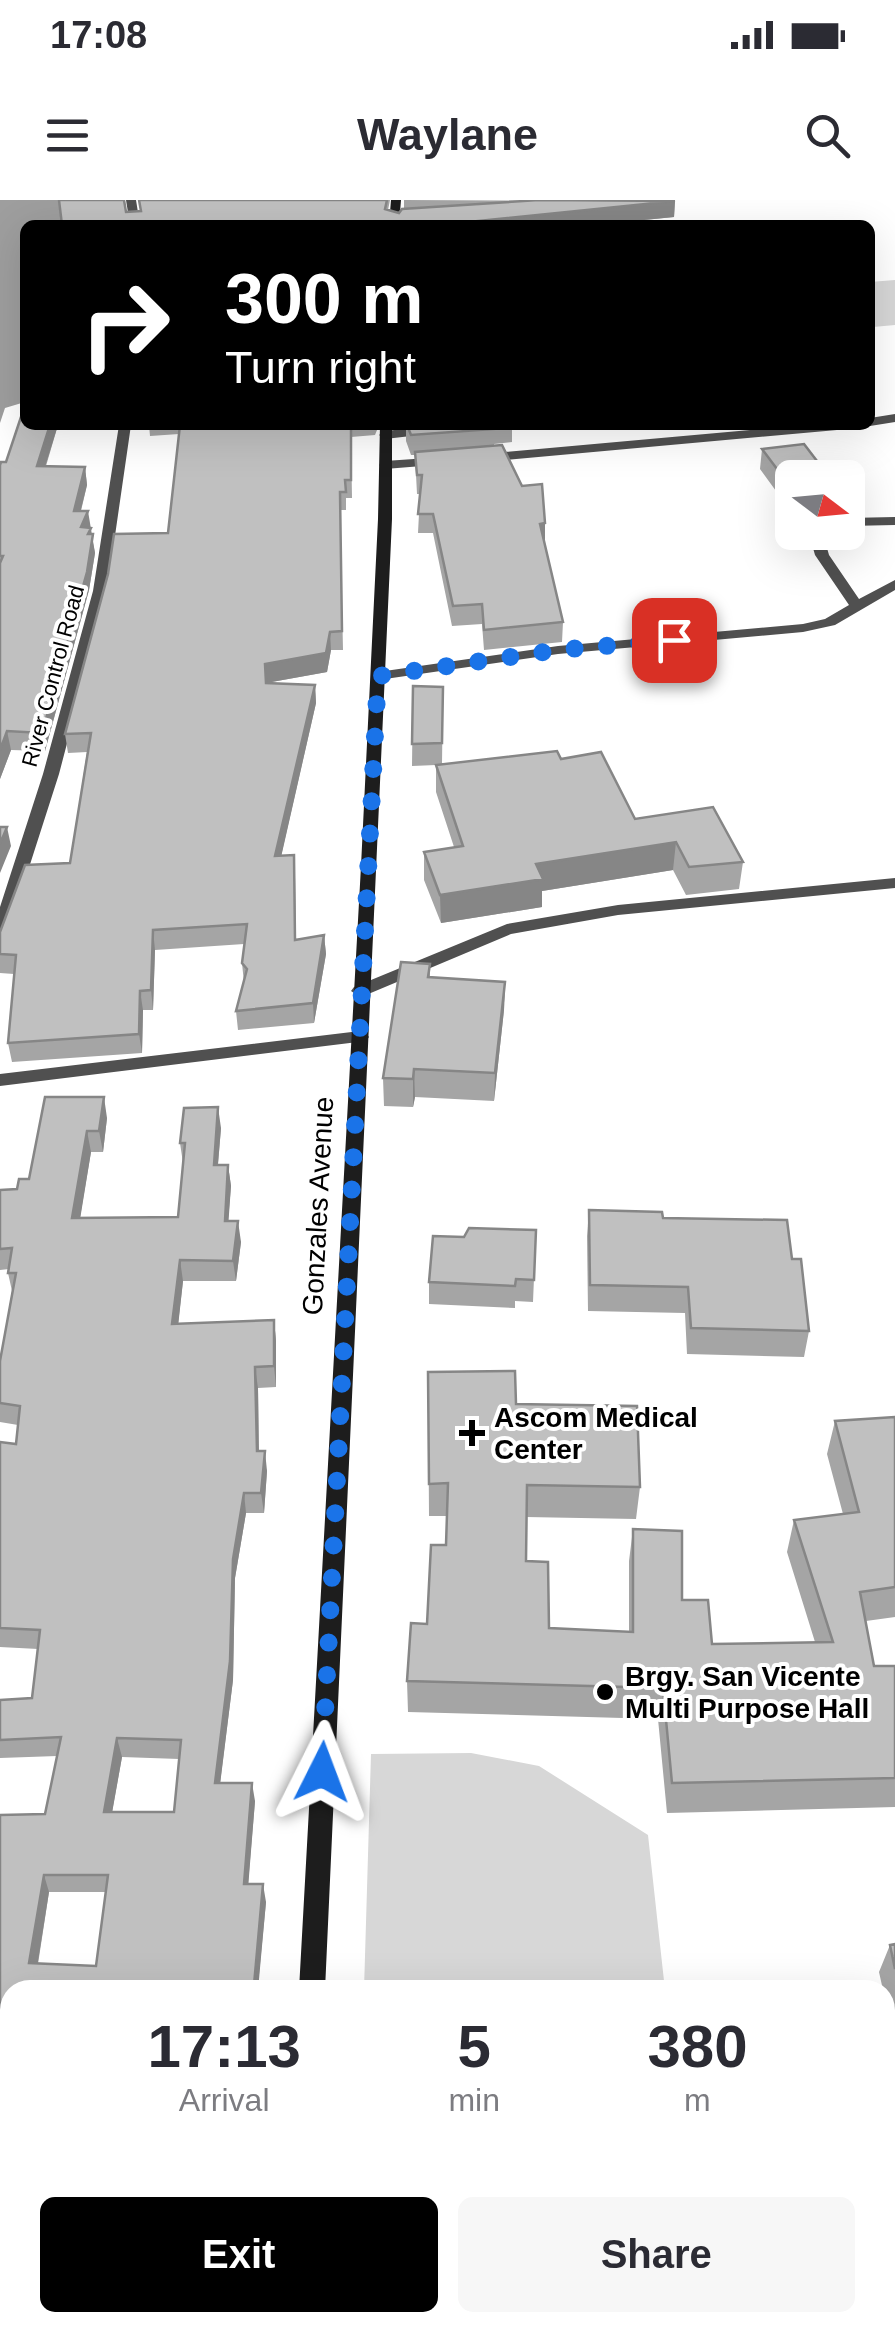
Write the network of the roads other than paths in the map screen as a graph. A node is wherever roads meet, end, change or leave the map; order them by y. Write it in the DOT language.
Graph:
graph roads {
  1 [pos="414,218"];
  2 [pos="404,220"];
  3 [pos="123,430"];
  4 [pos="386,430"];
  5 [pos="439,430"];
  6 [pos="797,430"];
  7 [pos="385,465"];
  8 [pos="895,521"];
  9 [pos="865,522"];
  10 [pos="821,550"];
  11 [pos="895,584"];
  12 [pos="856,606"];
  13 [pos="378,676"];
  14 [pos="895,883"];
  15 [pos="0,932"];
  16 [pos="360,991"];
  17 [pos="360,1037"];
  18 [pos="0,1080"];
  19 [pos="313,1980"];
  1 -- 2 [label="street"];
  3 -- 15 [label="street, River Control Road"];
  4 -- 5 [label="street"];
  4 -- 7 [label="main road, Gonzales Avenue"];
  6 -- 7 [label="street"];
  7 -- 13 [label="main road, Gonzales Avenue"];
  8 -- 9 [label="street"];
  10 -- 12 [label="street"];
  11 -- 12 [label="street"];
  12 -- 13 [label="street"];
  13 -- 16 [label="main road, Gonzales Avenue"];
  14 -- 16 [label="street"];
  16 -- 17 [label="main road, Gonzales Avenue"];
  17 -- 18 [label="street"];
  17 -- 19 [label="main road, Gonzales Avenue"];
}
